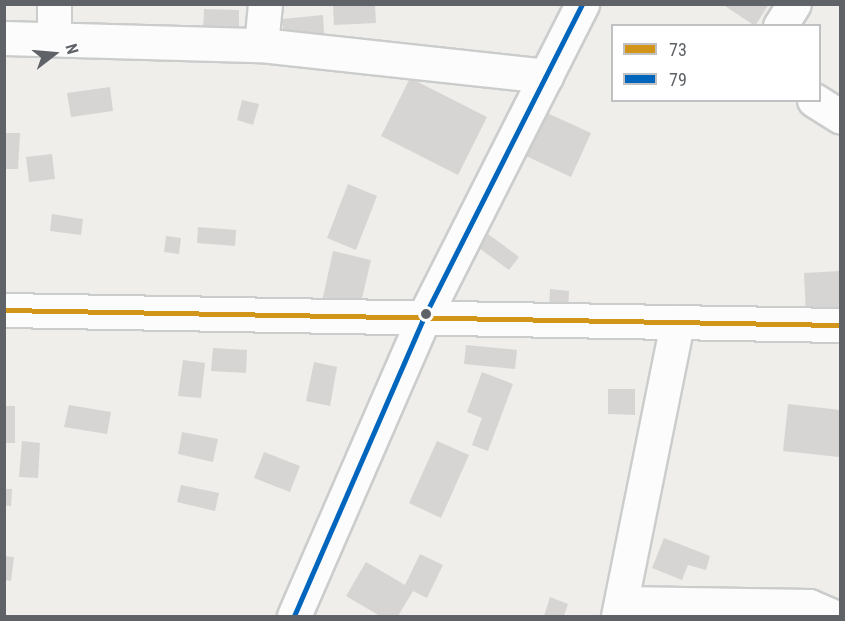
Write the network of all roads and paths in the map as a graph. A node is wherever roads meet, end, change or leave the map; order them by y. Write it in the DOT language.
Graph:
graph roads {
  1 [pos="54,4"];
  2 [pos="265,4"];
  3 [pos="582,4"];
  4 [pos="794,4"];
  5 [pos="781,24"];
  6 [pos="54,37"];
  7 [pos="4,38"];
  8 [pos="261,45"];
  9 [pos="546,76"];
  10 [pos="817,102"];
  11 [pos="840,116"];
  12 [pos="4,310"];
  13 [pos="422,321"];
  14 [pos="676,323"];
  15 [pos="840,325"];
  16 [pos="620,610"];
  17 [pos="294,616"];
  18 [pos="833,616"];
  1 -- 6 [label="street"];
  2 -- 8 [label="street"];
  3 -- 9 [label="street"];
  4 -- 5 [label="street"];
  6 -- 7 [label="street"];
  6 -- 8 [label="street"];
  8 -- 9 [label="street"];
  9 -- 13 [label="street"];
  10 -- 11 [label="street"];
  12 -- 13 [label="street"];
  13 -- 14 [label="street"];
  13 -- 17 [label="street"];
  14 -- 15 [label="street"];
  14 -- 16 [label="street"];
  16 -- 18 [label="street"];
}
